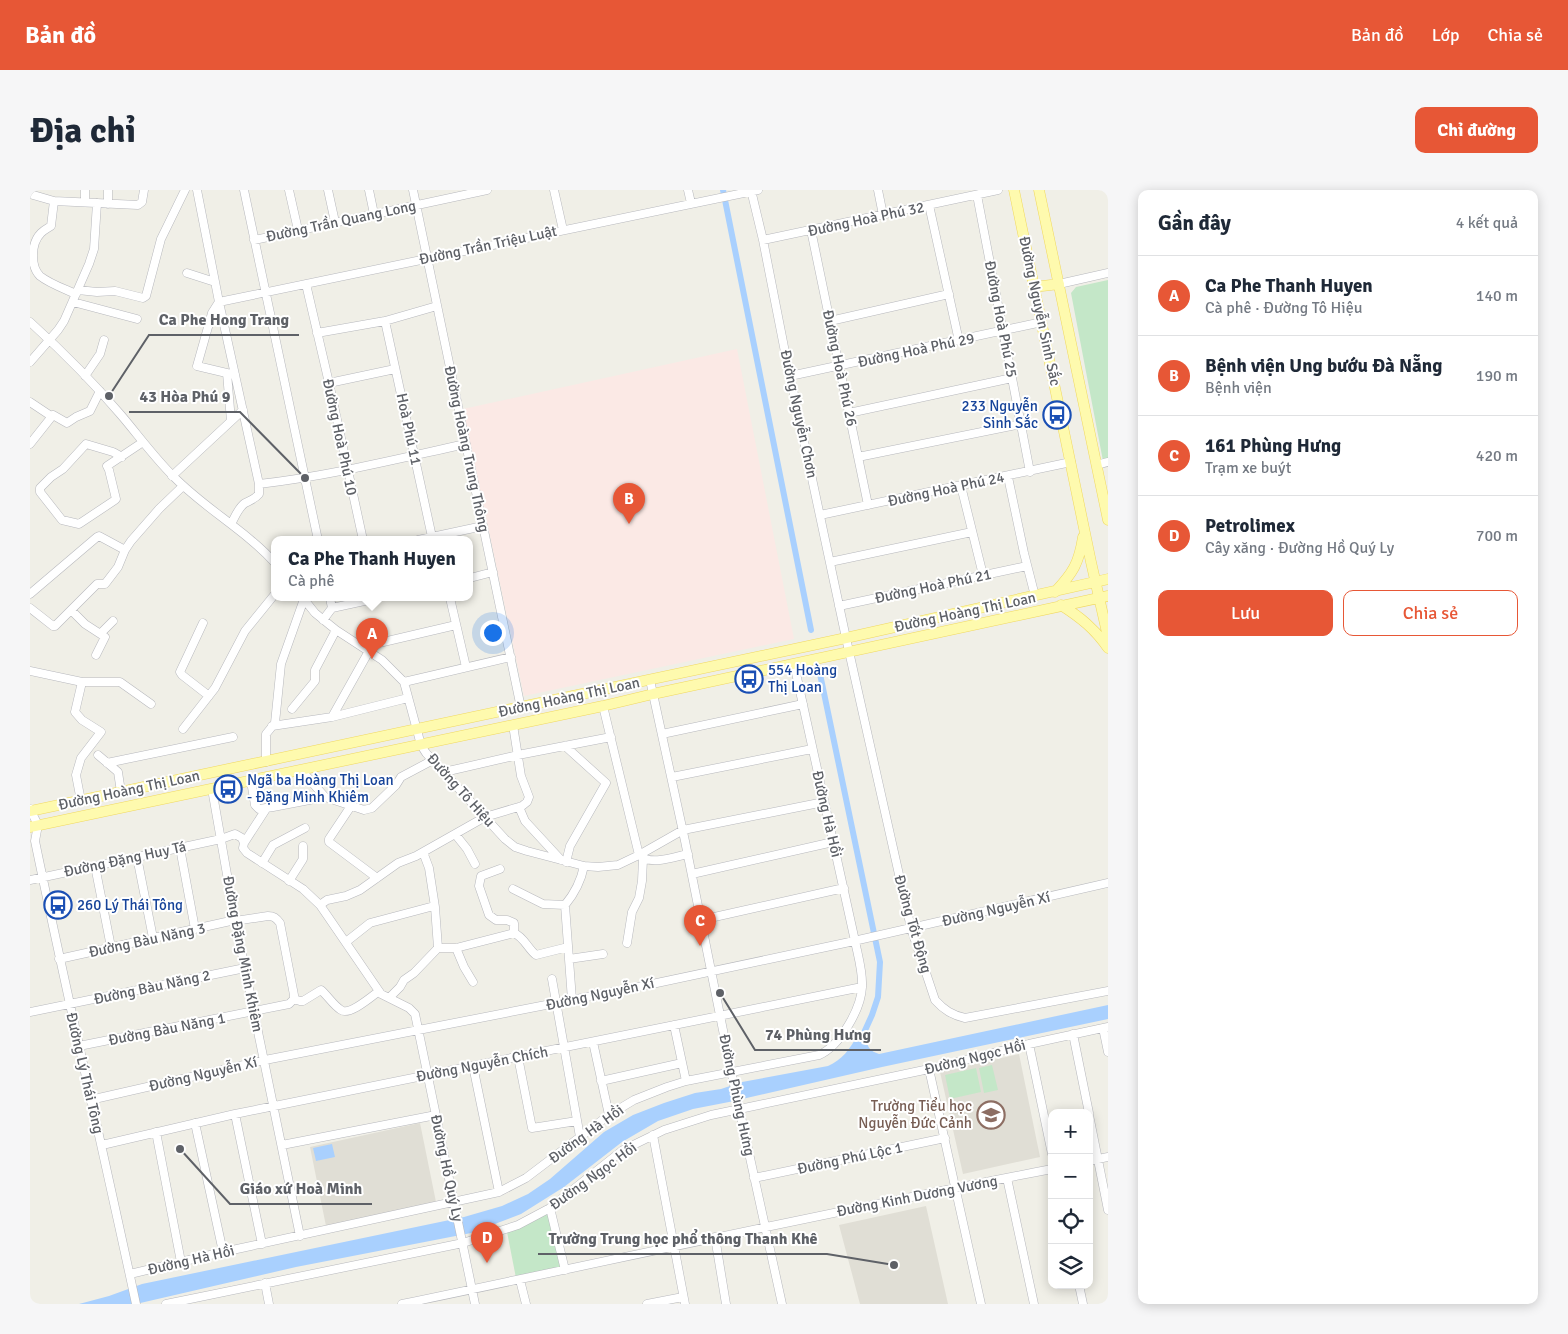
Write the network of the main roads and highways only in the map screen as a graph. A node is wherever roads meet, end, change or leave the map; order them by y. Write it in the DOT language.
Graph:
graph roads {
  1 [pos="1014,190"];
  2 [pos="1039,190"];
  3 [pos="1059,284"];
  4 [pos="1034,287"];
  5 [pos="1108,520"];
  6 [pos="1084,529"];
  7 [pos="1108,579"];
  8 [pos="1095,582"];
  9 [pos="1055,592"];
  10 [pos="1103,597"];
  11 [pos="1061,605"];
  12 [pos="1108,637"];
  13 [pos="1108,648"];
  14 [pos="31,810"];
  15 [pos="34,826"];
  1 -- 4 [label="main road, Đường Nguyễn Sinh Sắc"];
  2 -- 3 [label="main road, Đường Nguyễn Sinh Sắc"];
  3 -- 4 [label="main road"];
  3 -- 5 [label="main road, Đường Nguyễn Sinh Sắc"];
  4 -- 6 [label="main road, Đường Nguyễn Sinh Sắc"];
  6 -- 8 [label="main road, Đường Nguyễn Sinh Sắc"];
  6 -- 9 [label="main road"];
  7 -- 8 [label="main road, Đường Hoàng Thị Loan"];
  8 -- 9 [label="main road, Đường Hoàng Thị Loan"];
  8 -- 10 [label="main road, Đường Nguyễn Sinh Sắc"];
  9 -- 14 [label="main road, Đường Hoàng Thị Loan"];
  10 -- 11 [label="main road, Đường Hoàng Thị Loan"];
  10 -- 12 [label="main road, Đường Nguyễn Sinh Sắc"];
  11 -- 13 [label="main road"];
  11 -- 15 [label="main road, Đường Hoàng Thị Loan"];
}
